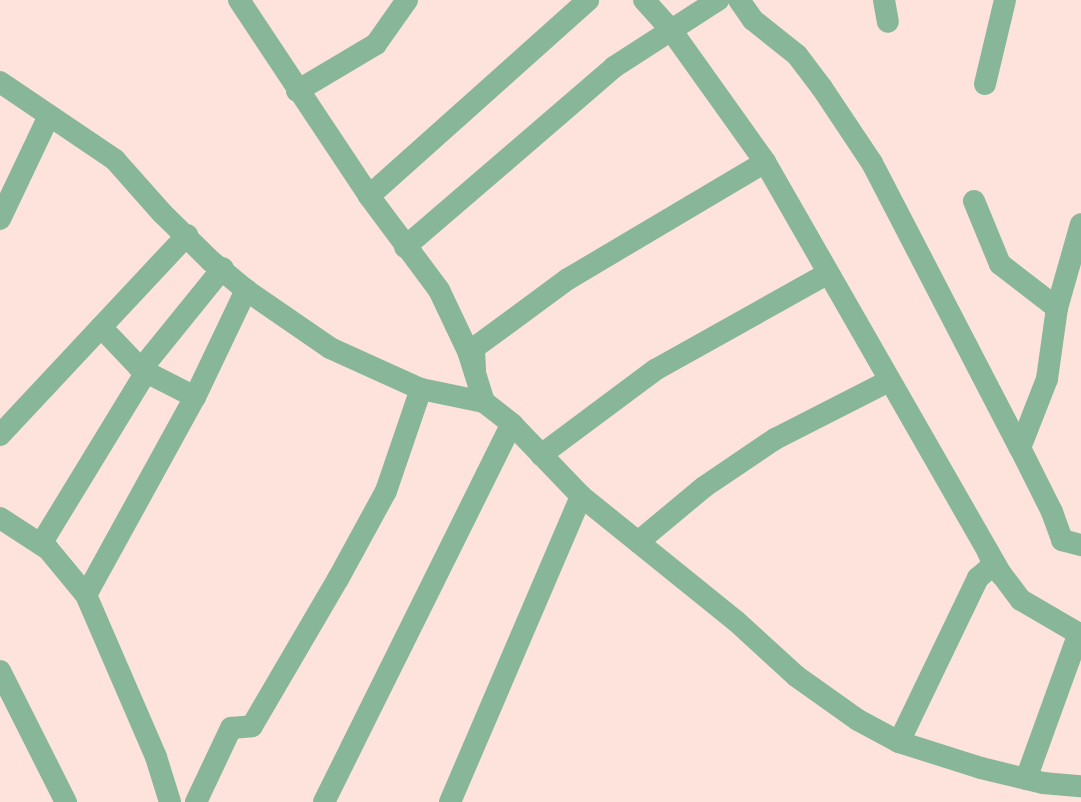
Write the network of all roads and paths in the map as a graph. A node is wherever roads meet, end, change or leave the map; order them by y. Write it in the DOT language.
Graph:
graph roads {
  1 [pos="239,0"];
  2 [pos="407,0"];
  3 [pos="588,0"];
  4 [pos="644,0"];
  5 [pos="718,0"];
  6 [pos="739,0"];
  7 [pos="884,0"];
  8 [pos="1005,0"];
  9 [pos="888,22"];
  10 [pos="671,30"];
  11 [pos="0,82"];
  12 [pos="985,84"];
  13 [pos="297,90"];
  14 [pos="49,116"];
  15 [pos="765,162"];
  16 [pos="369,196"];
  17 [pos="974,201"];
  18 [pos="0,219"];
  19 [pos="1081,224"];
  20 [pos="187,235"];
  21 [pos="405,247"];
  22 [pos="223,268"];
  23 [pos="827,274"];
  24 [pos="246,290"];
  25 [pos="1057,308"];
  26 [pos="101,327"];
  27 [pos="142,369"];
  28 [pos="475,372"];
  29 [pos="889,381"];
  30 [pos="421,389"];
  31 [pos="195,397"];
  32 [pos="484,402"];
  33 [pos="512,424"];
  34 [pos="0,435"];
  35 [pos="1020,448"];
  36 [pos="541,456"];
  37 [pos="581,496"];
  38 [pos="0,518"];
  39 [pos="638,542"];
  40 [pos="41,544"];
  41 [pos="1081,545"];
  42 [pos="988,552"];
  43 [pos="86,595"];
  44 [pos="1079,635"];
  45 [pos="0,671"];
  46 [pos="899,742"];
  47 [pos="1026,779"];
  48 [pos="1081,786"];
  49 [pos="66,802"];
  50 [pos="170,802"];
  51 [pos="196,802"];
  52 [pos="324,802"];
  53 [pos="450,802"];
  1 -- 13 [label="street"];
  2 -- 13 [label="street"];
  3 -- 16 [label="street"];
  4 -- 10 [label="street"];
  5 -- 10 [label="street"];
  6 -- 35 [label="street"];
  7 -- 9 [label="street"];
  8 -- 12 [label="street"];
  10 -- 15 [label="street"];
  10 -- 21 [label="street"];
  11 -- 14 [label="street"];
  13 -- 16 [label="street"];
  14 -- 18 [label="street"];
  14 -- 20 [label="street"];
  15 -- 23 [label="street"];
  15 -- 28 [label="street"];
  16 -- 21 [label="street"];
  17 -- 25 [label="street"];
  19 -- 25 [label="street"];
  20 -- 22 [label="street"];
  20 -- 26 [label="street"];
  21 -- 28 [label="street"];
  22 -- 24 [label="street"];
  22 -- 27 [label="street"];
  23 -- 29 [label="street"];
  23 -- 36 [label="street"];
  24 -- 30 [label="street"];
  24 -- 31 [label="street"];
  25 -- 35 [label="street"];
  26 -- 27 [label="street"];
  26 -- 34 [label="street"];
  27 -- 31 [label="street"];
  27 -- 40 [label="street"];
  28 -- 32 [label="street"];
  29 -- 39 [label="street"];
  29 -- 42 [label="street"];
  30 -- 32 [label="street"];
  30 -- 51 [label="street"];
  31 -- 43 [label="street"];
  32 -- 33 [label="street"];
  33 -- 36 [label="street"];
  33 -- 52 [label="street"];
  35 -- 41 [label="street"];
  36 -- 37 [label="street"];
  37 -- 39 [label="street"];
  37 -- 53 [label="street"];
  38 -- 40 [label="street"];
  39 -- 46 [label="street"];
  40 -- 43 [label="street"];
  42 -- 44 [label="street"];
  42 -- 46 [label="street"];
  43 -- 50 [label="street"];
  44 -- 47 [label="street"];
  45 -- 49 [label="street"];
  46 -- 47 [label="street"];
  47 -- 48 [label="street"];
}
